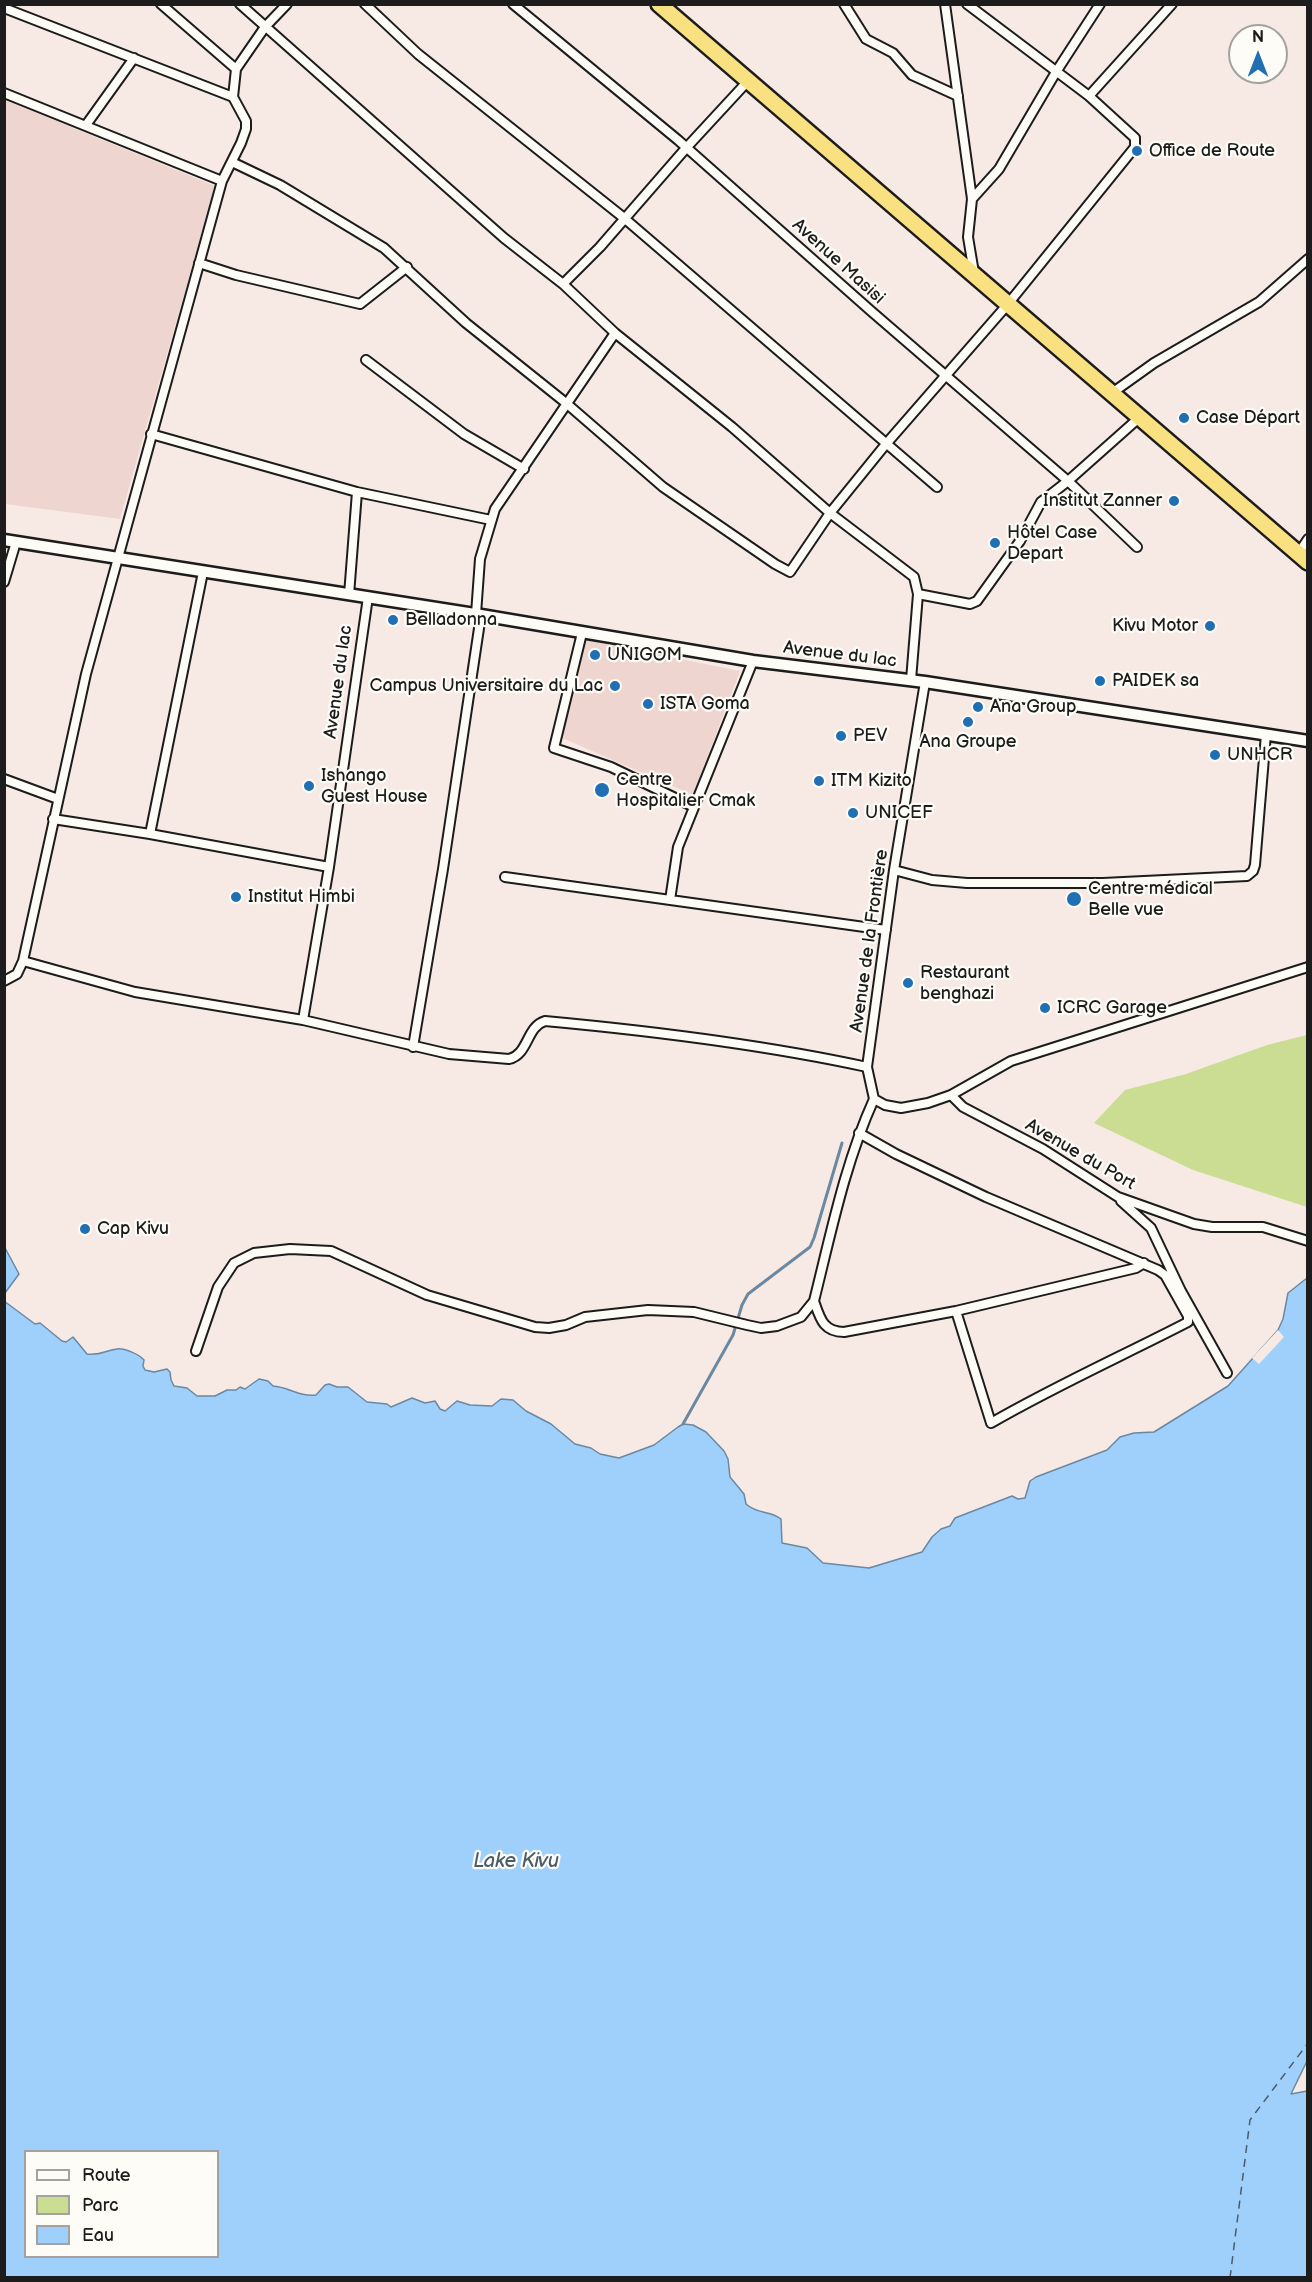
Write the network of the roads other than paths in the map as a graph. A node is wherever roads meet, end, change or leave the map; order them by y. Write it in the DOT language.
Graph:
graph roads {
  1 [pos="161,4"];
  2 [pos="240,4"];
  3 [pos="288,4"];
  4 [pos="365,4"];
  5 [pos="513,4"];
  6 [pos="659,4"];
  7 [pos="844,4"];
  8 [pos="945,4"];
  9 [pos="967,4"];
  10 [pos="1100,4"];
  11 [pos="1172,4"];
  12 [pos="4,8"];
  13 [pos="265,27"];
  14 [pos="134,58"];
  15 [pos="236,69"];
  16 [pos="1056,72"];
  17 [pos="748,81"];
  18 [pos="4,93"];
  19 [pos="958,96"];
  20 [pos="1089,96"];
  21 [pos="234,97"];
  22 [pos="87,125"];
  23 [pos="687,147"];
  24 [pos="232,162"];
  25 [pos="222,181"];
  26 [pos="972,199"];
  27 [pos="624,218"];
  28 [pos="1308,259"];
  29 [pos="199,264"];
  30 [pos="407,267"];
  31 [pos="974,274"];
  32 [pos="563,284"];
  33 [pos="1008,304"];
  34 [pos="615,333"];
  35 [pos="366,360"];
  36 [pos="947,375"];
  37 [pos="1112,393"];
  38 [pos="566,404"];
  39 [pos="1140,417"];
  40 [pos="151,434"];
  41 [pos="886,444"];
  42 [pos="524,469"];
  43 [pos="1068,482"];
  44 [pos="937,487"];
  45 [pos="357,492"];
  46 [pos="830,513"];
  47 [pos="491,520"];
  48 [pos="1308,539"];
  49 [pos="4,540"];
  50 [pos="16,542"];
  51 [pos="1137,547"];
  52 [pos="118,558"];
  53 [pos="1303,558"];
  54 [pos="203,572"];
  55 [pos="4,582"];
  56 [pos="918,594"];
  57 [pos="350,595"];
  58 [pos="369,597"];
  59 [pos="479,615"];
  60 [pos="582,633"];
  61 [pos="753,660"];
  62 [pos="911,680"];
  63 [pos="925,682"];
  64 [pos="1266,734"];
  65 [pos="1308,741"];
  66 [pos="4,779"];
  67 [pos="58,799"];
  68 [pos="694,807"];
  69 [pos="54,819"];
  70 [pos="150,834"];
  71 [pos="329,867"];
  72 [pos="894,870"];
  73 [pos="505,877"];
  74 [pos="670,900"];
  75 [pos="886,930"];
  76 [pos="23,961"];
  77 [pos="1308,967"];
  78 [pos="4,981"];
  79 [pos="303,1020"];
  80 [pos="413,1047"];
  81 [pos="867,1067"];
  82 [pos="951,1095"];
  83 [pos="874,1099"];
  84 [pos="858,1133"];
  85 [pos="1118,1197"];
  86 [pos="1308,1241"];
  87 [pos="1144,1263"];
  88 [pos="814,1301"];
  89 [pos="956,1311"];
  90 [pos="196,1351"];
  91 [pos="1227,1373"];
  1 -- 15 [label="street"];
  2 -- 13 [label="street"];
  3 -- 13 [label="street"];
  4 -- 27 [label="street"];
  5 -- 23 [label="street, Avenue Masisi"];
  6 -- 17 [label="highway"];
  7 -- 19 [label="street"];
  8 -- 19 [label="street"];
  9 -- 16 [label="street"];
  10 -- 16 [label="street"];
  11 -- 20 [label="street"];
  12 -- 14 [label="street"];
  13 -- 15 [label="street"];
  13 -- 32 [label="street"];
  14 -- 21 [label="street"];
  14 -- 22 [label="street"];
  15 -- 21 [label="street"];
  16 -- 20 [label="street"];
  16 -- 26 [label="street"];
  17 -- 23 [label="street"];
  17 -- 31 [label="highway"];
  18 -- 22 [label="street"];
  19 -- 26 [label="street"];
  20 -- 33 [label="street"];
  21 -- 24 [label="street"];
  22 -- 25 [label="street"];
  23 -- 27 [label="street"];
  23 -- 36 [label="street, Avenue Masisi"];
  24 -- 25 [label="street"];
  24 -- 30 [label="street"];
  25 -- 29 [label="street"];
  26 -- 31 [label="street"];
  27 -- 32 [label="street"];
  27 -- 41 [label="street"];
  28 -- 37 [label="street"];
  29 -- 30 [label="street"];
  29 -- 40 [label="street"];
  30 -- 38 [label="street"];
  31 -- 33 [label="highway"];
  32 -- 34 [label="street"];
  33 -- 36 [label="street"];
  33 -- 37 [label="highway"];
  34 -- 38 [label="street"];
  34 -- 46 [label="street"];
  35 -- 42 [label="street"];
  36 -- 41 [label="street"];
  36 -- 43 [label="street, Avenue Masisi"];
  37 -- 39 [label="highway"];
  38 -- 42 [label="street"];
  38 -- 46 [label="street"];
  39 -- 43 [label="street"];
  39 -- 53 [label="highway"];
  40 -- 45 [label="street"];
  40 -- 52 [label="street"];
  41 -- 44 [label="street"];
  41 -- 46 [label="street"];
  42 -- 47 [label="street"];
  43 -- 51 [label="street, Avenue Masisi"];
  43 -- 56 [label="street"];
  45 -- 47 [label="street"];
  45 -- 57 [label="street"];
  46 -- 56 [label="street"];
  47 -- 59 [label="street"];
  48 -- 53 [label="street"];
  49 -- 50 [label="main road, Avenue du lac"];
  50 -- 52 [label="main road, Avenue du lac"];
  50 -- 55 [label="street"];
  52 -- 54 [label="main road, Avenue du lac"];
  52 -- 67 [label="street"];
  54 -- 57 [label="main road, Avenue du lac"];
  54 -- 70 [label="street"];
  56 -- 62 [label="street"];
  57 -- 58 [label="main road, Avenue du lac"];
  58 -- 59 [label="main road, Avenue du lac"];
  58 -- 71 [label="street, Avenue du lac"];
  59 -- 60 [label="main road, Avenue du lac"];
  59 -- 80 [label="street"];
  60 -- 61 [label="main road, Avenue du lac"];
  60 -- 68 [label="street"];
  61 -- 62 [label="main road, Avenue du lac"];
  61 -- 68 [label="street"];
  62 -- 63 [label="main road, Avenue du lac"];
  63 -- 64 [label="main road, Avenue du lac"];
  63 -- 72 [label="street, Avenue de la Frontière"];
  64 -- 65 [label="main road, Avenue du lac"];
  64 -- 72 [label="street"];
  66 -- 67 [label="street"];
  67 -- 69 [label="street"];
  68 -- 74 [label="street"];
  69 -- 70 [label="street"];
  69 -- 76 [label="street"];
  70 -- 71 [label="street"];
  71 -- 79 [label="street, Avenue du lac"];
  72 -- 75 [label="street, Avenue de la Frontière"];
  73 -- 74 [label="street"];
  74 -- 75 [label="street"];
  75 -- 81 [label="street, Avenue de la Frontière"];
  76 -- 78 [label="street"];
  76 -- 79 [label="street"];
  77 -- 82 [label="street"];
  79 -- 80 [label="street"];
  80 -- 81 [label="street"];
  81 -- 83 [label="street, Avenue de la Frontière"];
  82 -- 83 [label="street"];
  82 -- 85 [label="street, Avenue du Port"];
  83 -- 84 [label="street"];
  84 -- 87 [label="street"];
  84 -- 88 [label="street"];
  85 -- 86 [label="street, Avenue du Port"];
  85 -- 91 [label="street"];
  87 -- 89 [label="street"];
  87 -- 89 [label="street"];
  88 -- 89 [label="street"];
  88 -- 90 [label="street"];
}
